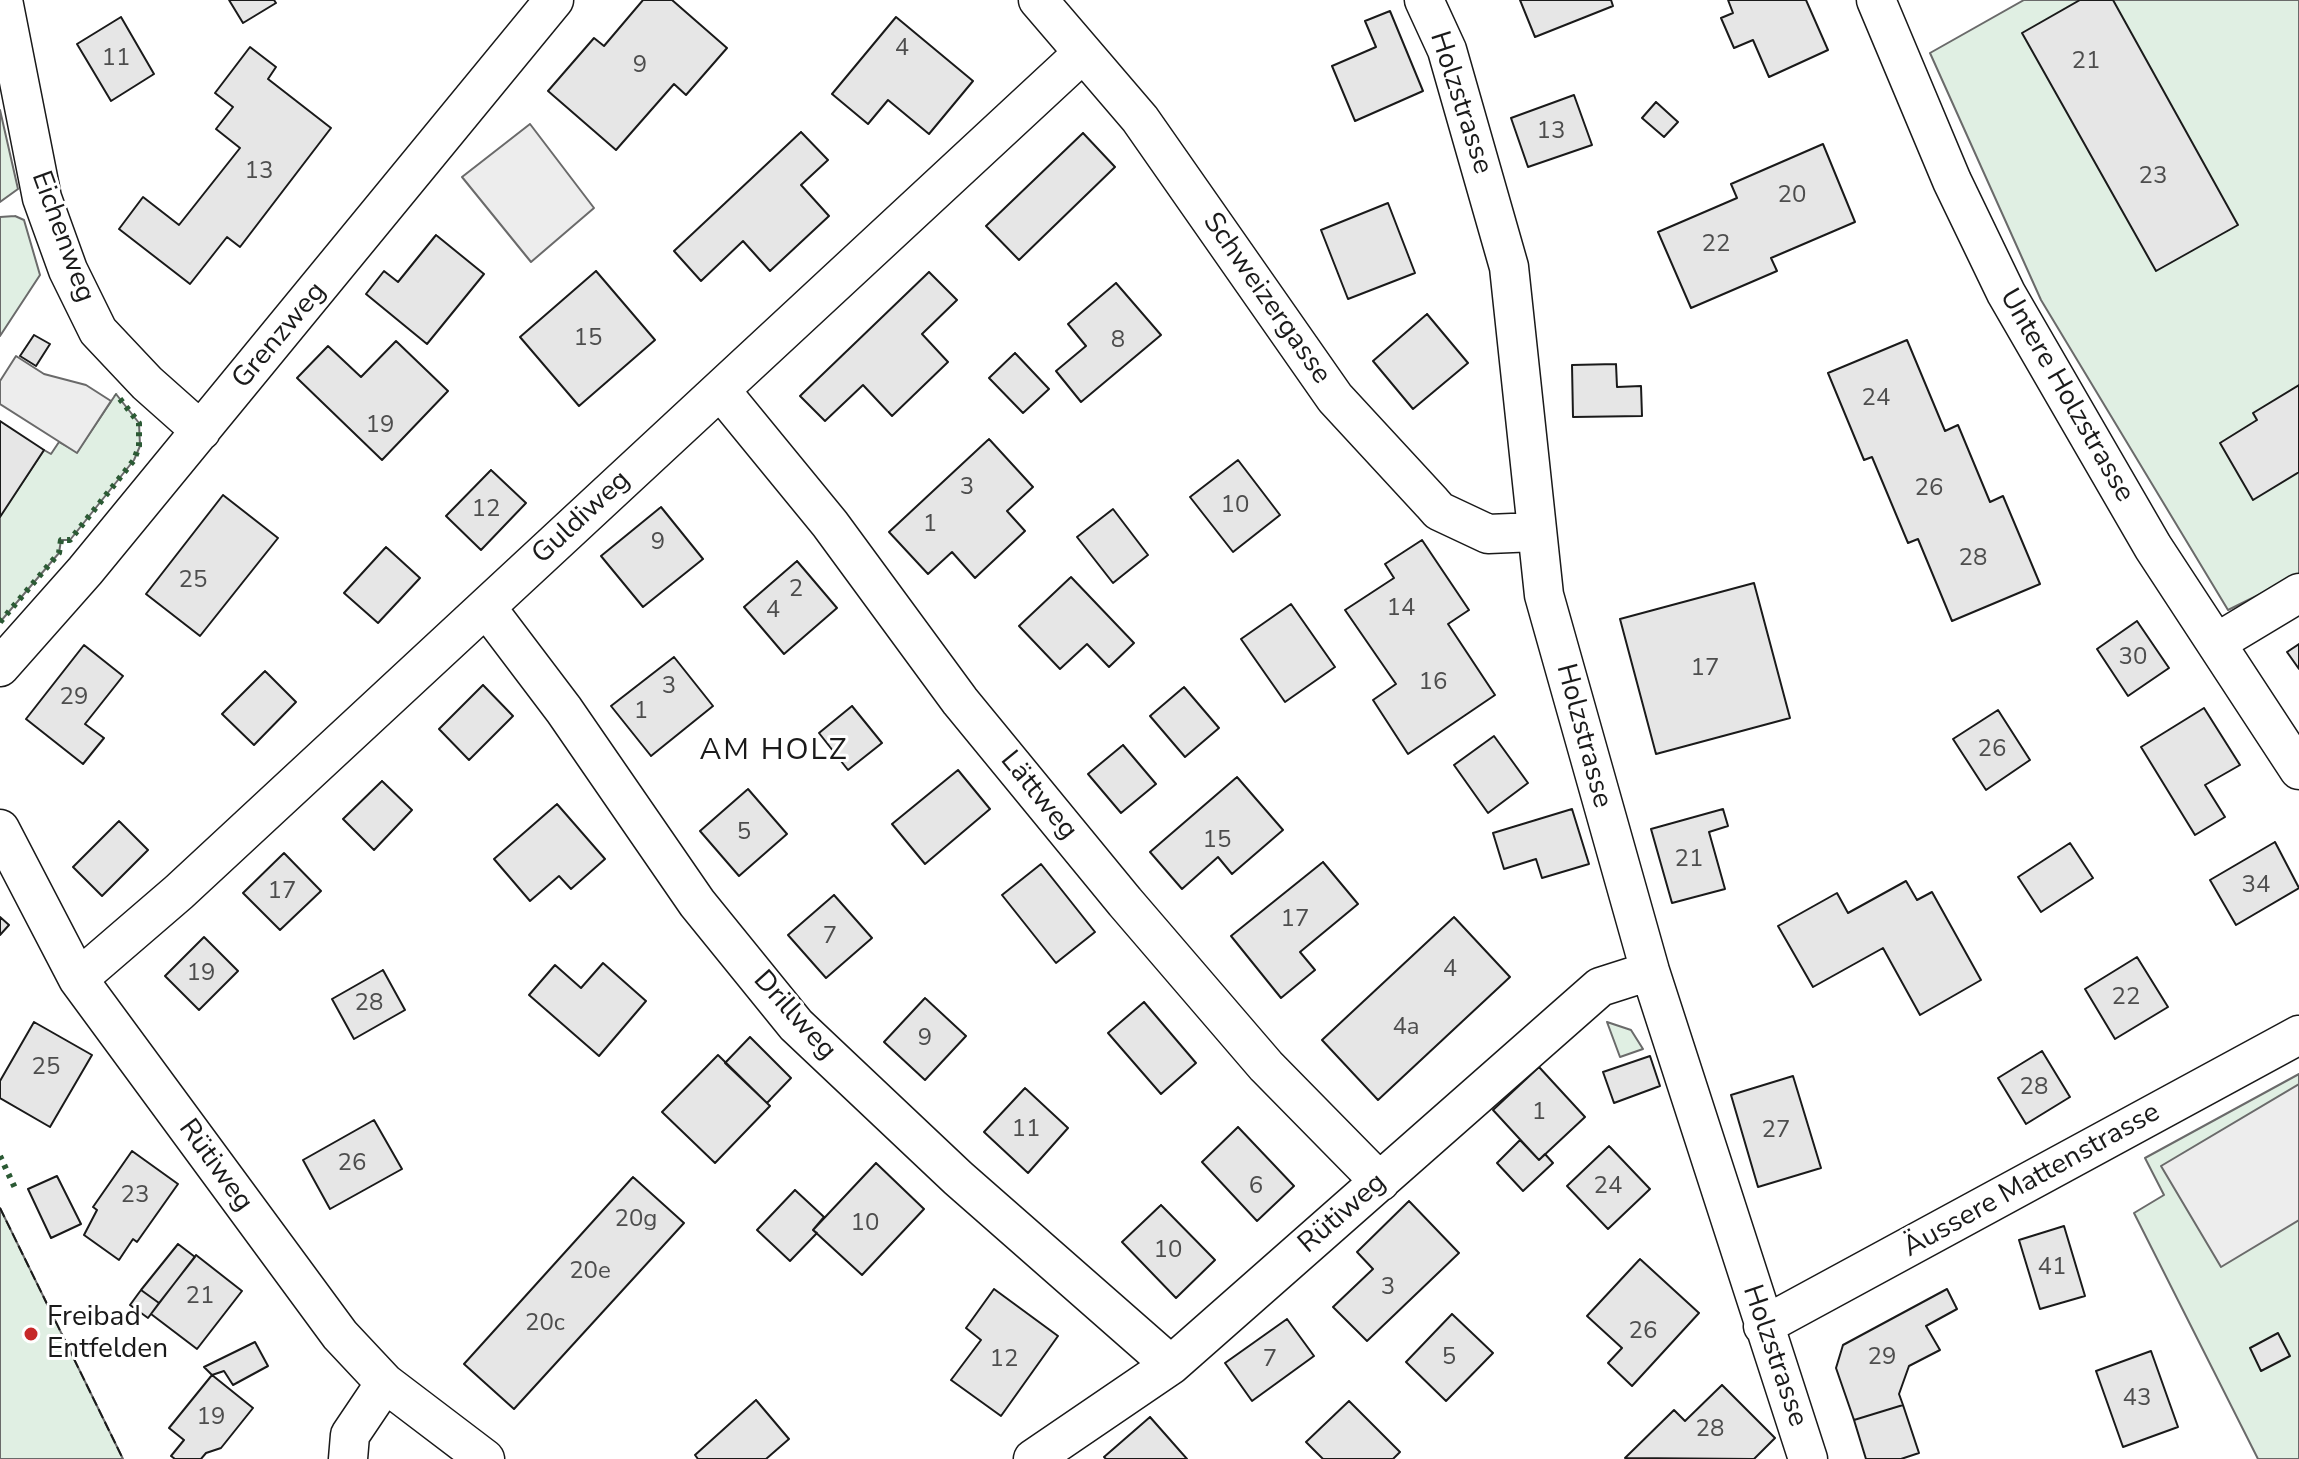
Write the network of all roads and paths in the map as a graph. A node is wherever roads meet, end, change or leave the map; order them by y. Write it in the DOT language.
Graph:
graph roads {
  1 [pos="3,0"];
  2 [pos="554,0"];
  3 [pos="1038,0"];
  4 [pos="1424,0"];
  5 [pos="1876,0"];
  6 [pos="1083,53"];
  7 [pos="721,391"];
  8 [pos="201,431"];
  9 [pos="1536,532"];
  10 [pos="2299,593"];
  11 [pos="486,607"];
  12 [pos="2216,643"];
  13 [pos="0,667"];
  14 [pos="2299,770"];
  15 [pos="0,829"];
  16 [pos="1650,971"];
  17 [pos="78,979"];
  18 [pos="2299,1035"];
  19 [pos="1380,1182"];
  20 [pos="1763,1326"];
  21 [pos="1171,1365"];
  22 [pos="385,1383"];
  23 [pos="1040,1457"];
  24 [pos="348,1459"];
  25 [pos="485,1459"];
  26 [pos="1808,1459"];
  1 -- 8 [label="street, Eichenweg"];
  2 -- 8 [label="street, Grenzweg"];
  3 -- 6 [label="street, Schweizergasse"];
  4 -- 9 [label="street, Holzstrasse"];
  5 -- 12 [label="street, Untere Holzstrasse"];
  6 -- 7 [label="street, Guldiweg"];
  6 -- 9 [label="street, Schweizergasse"];
  7 -- 11 [label="street, Guldiweg"];
  7 -- 19 [label="street, Lättweg"];
  8 -- 13 [label="street, Grenzweg"];
  9 -- 16 [label="street, Holzstrasse"];
  10 -- 12 [label="street"];
  11 -- 17 [label="street, Guldiweg"];
  11 -- 21 [label="street, Drillweg"];
  12 -- 14 [label="street, Untere Holzstrasse"];
  15 -- 17 [label="street, Rütiweg"];
  16 -- 19 [label="street, Rütiweg"];
  16 -- 20 [label="street, Holzstrasse"];
  17 -- 22 [label="street, Rütiweg"];
  18 -- 20 [label="street, Äussere Mattenstrasse"];
  19 -- 21 [label="street, Rütiweg"];
  20 -- 26 [label="street, Holzstrasse"];
  21 -- 23 [label="street, Rütiweg"];
  22 -- 24 [label="street"];
  22 -- 25 [label="street, Rütiweg"];
}
